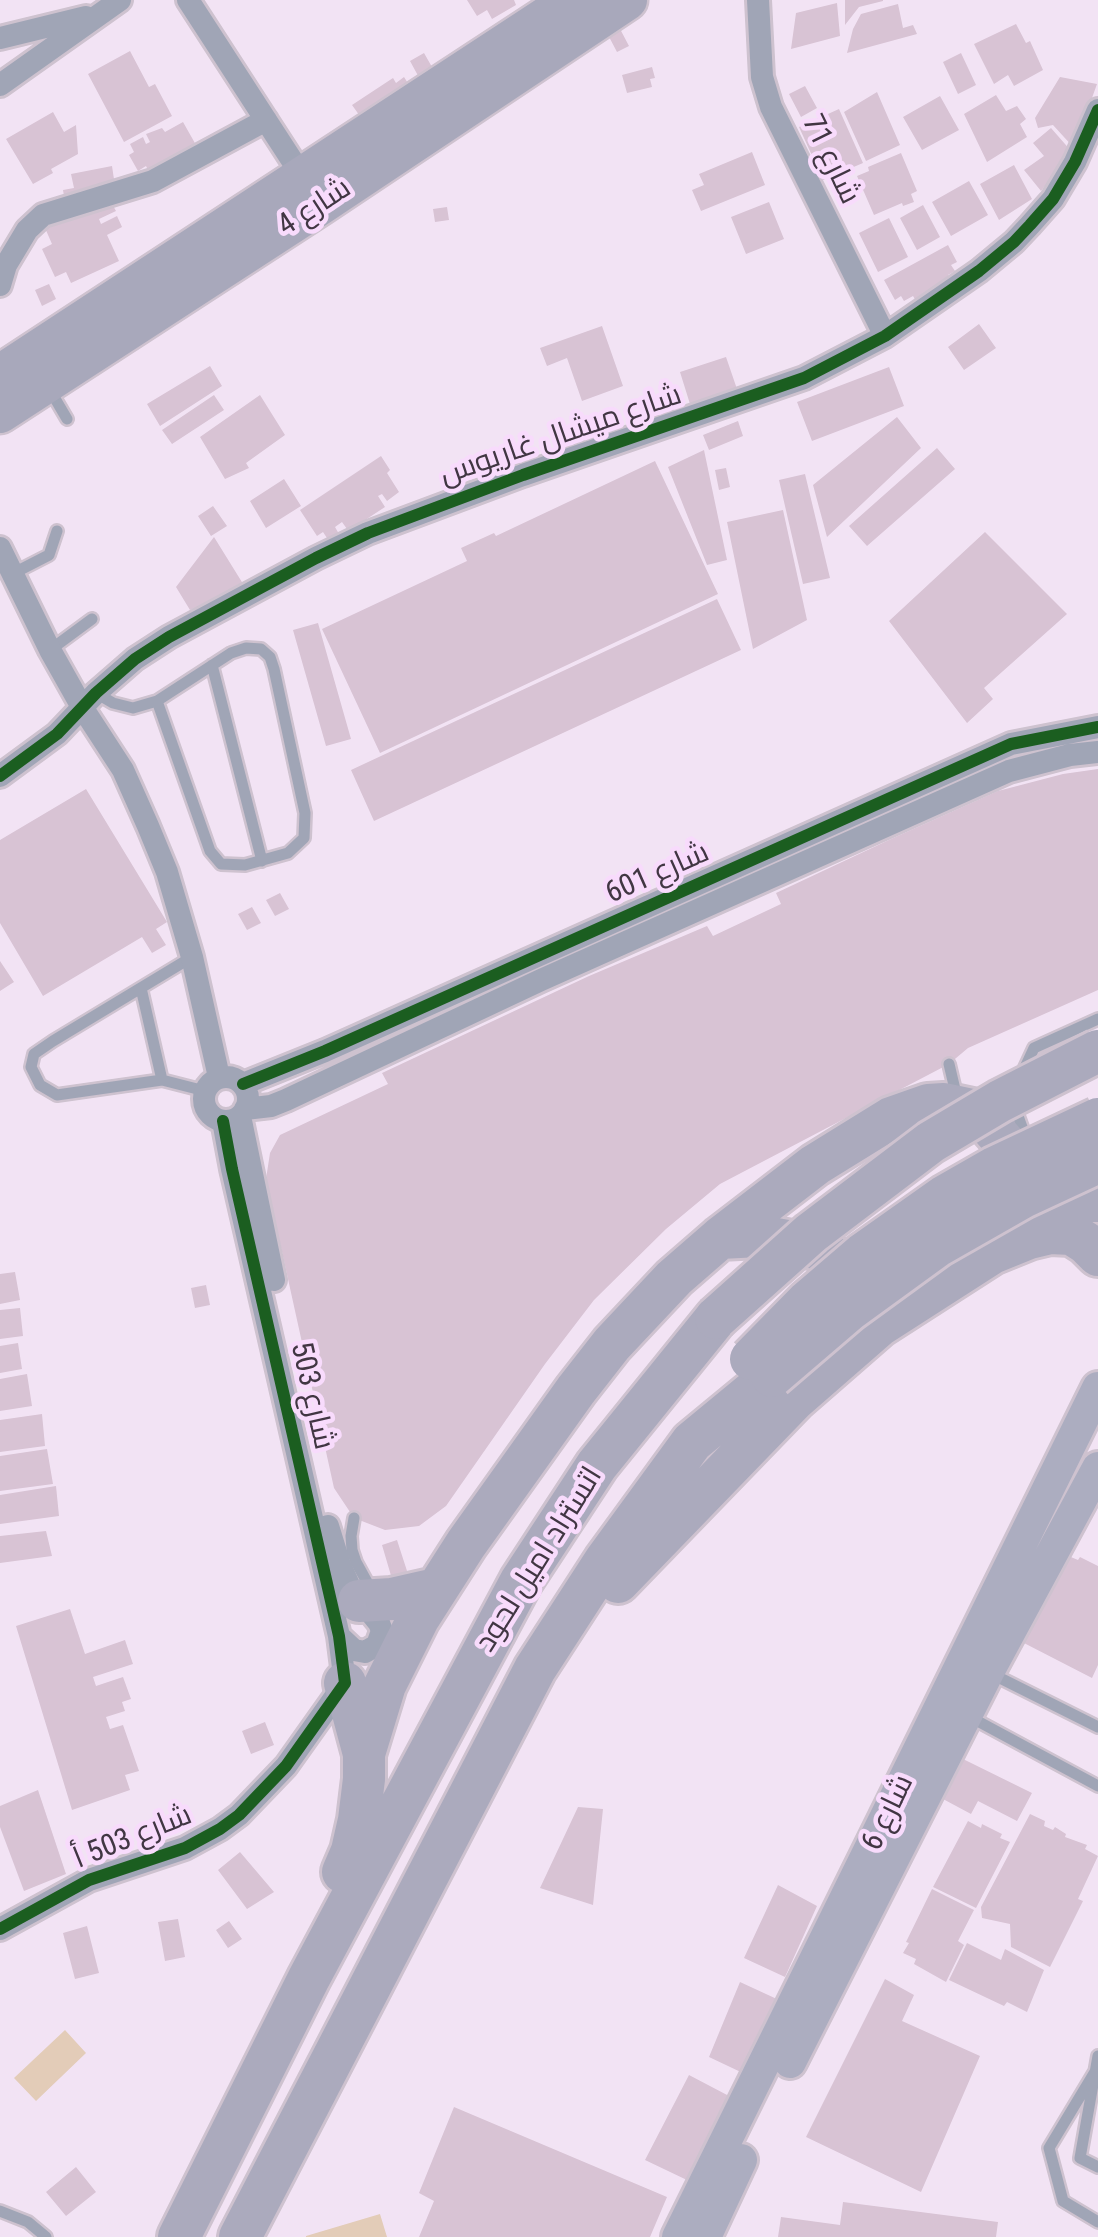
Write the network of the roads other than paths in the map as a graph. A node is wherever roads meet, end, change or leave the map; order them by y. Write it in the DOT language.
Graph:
graph roads {
  1 [pos="120,0"];
  2 [pos="188,0"];
  3 [pos="572,0"];
  4 [pos="627,0"];
  5 [pos="758,0"];
  6 [pos="100,14"];
  7 [pos="0,38"];
  8 [pos="0,50"];
  9 [pos="4,82"];
  10 [pos="1098,110"];
  11 [pos="266,120"];
  12 [pos="312,192"];
  13 [pos="0,285"];
  14 [pos="885,336"];
  15 [pos="0,375"];
  16 [pos="46,382"];
  17 [pos="0,413"];
  18 [pos="67,419"];
  19 [pos="57,532"];
  20 [pos="0,548"];
  21 [pos="12,574"];
  22 [pos="92,618"];
  23 [pos="50,650"];
  24 [pos="212,666"];
  25 [pos="89,700"];
  26 [pos="157,701"];
  27 [pos="1098,727"];
  28 [pos="1098,752"];
  29 [pos="0,776"];
  30 [pos="262,860"];
  31 [pos="192,957"];
  32 [pos="141,988"];
  33 [pos="1098,1019"];
  34 [pos="1098,1051"];
  35 [pos="949,1064"];
  36 [pos="162,1080"];
  37 [pos="212,1084"];
  38 [pos="243,1084"];
  39 [pos="960,1107"];
  40 [pos="236,1115"];
  41 [pos="1098,1118"];
  42 [pos="1098,1162"];
  43 [pos="1082,1223"];
  44 [pos="720,1238"];
  45 [pos="880,1325"];
  46 [pos="1098,1388"];
  47 [pos="692,1442"];
  48 [pos="1098,1468"];
  49 [pos="354,1518"];
  50 [pos="436,1589"];
  51 [pos="359,1613"];
  52 [pos="976,1665"];
  53 [pos="535,1669"];
  54 [pos="344,1683"];
  55 [pos="955,1709"];
  56 [pos="1098,1727"];
  57 [pos="364,1754"];
  58 [pos="1098,1786"];
  59 [pos="0,1928"];
  60 [pos="309,1978"];
  61 [pos="1098,2056"];
  62 [pos="1096,2070"];
  63 [pos="1098,2167"];
  64 [pos="0,2211"];
  65 [pos="1098,2222"];
  66 [pos="46,2237"];
  67 [pos="179,2237"];
  68 [pos="240,2237"];
  69 [pos="678,2237"];
  70 [pos="705,2237"];
  1 -- 6 [label="street"];
  2 -- 11 [label="street"];
  3 -- 12 [label="highway, شارع 4"];
  4 -- 12 [label="highway, شارع 4"];
  5 -- 14 [label="street, شارع 71"];
  6 -- 7 [label="street"];
  6 -- 9 [label="street"];
  8 -- 9 [label="street"];
  10 -- 14 [label="street, شارع ميشال غاريوس"];
  11 -- 12 [label="street"];
  11 -- 13 [label="street"];
  12 -- 15 [label="highway, شارع 4"];
  12 -- 16 [label="highway, شارع 4"];
  14 -- 25 [label="street, شارع ميشال غاريوس"];
  16 -- 17 [label="highway, شارع 4"];
  16 -- 18 [label="lane"];
  19 -- 21 [label="lane"];
  20 -- 21 [label="street"];
  21 -- 23 [label="street"];
  22 -- 23 [label="lane"];
  23 -- 25 [label="street"];
  24 -- 26 [label="lane"];
  24 -- 30 [label="lane"];
  24 -- 30 [label="lane"];
  25 -- 26 [label="lane"];
  25 -- 29 [label="street, شارع ميشال غاريوس"];
  25 -- 31 [label="street"];
  26 -- 30 [label="lane"];
  27 -- 38 [label="street, شارع 601"];
  28 -- 40 [label="street, شارع 601"];
  31 -- 32 [label="lane"];
  31 -- 37 [label="street"];
  32 -- 36 [label="lane"];
  32 -- 36 [label="lane"];
  33 -- 43 [label="lane"];
  34 -- 60 [label="highway, اتستراد اميل لحود, bridge"];
  35 -- 39 [label="lane"];
  36 -- 37 [label="lane"];
  37 -- 38 [label="street"];
  37 -- 40 [label="street"];
  38 -- 40 [label="street"];
  39 -- 43 [label="highway"];
  39 -- 44 [label="highway"];
  40 -- 51 [label="street, شارع 503"];
  40 -- 51 [label="street, شارع 503"];
  41 -- 47 [label="highway, bridge"];
  42 -- 47 [label="highway, اتستراد اميل لحود, bridge"];
  43 -- 45 [label="highway"];
  44 -- 45 [label="highway"];
  44 -- 50 [label="highway"];
  45 -- 53 [label="highway"];
  46 -- 52 [label="main road, شارع 6"];
  47 -- 53 [label="highway, اتستراد اميل لحود"];
  48 -- 52 [label="main road, شارع 6"];
  49 -- 51 [label="lane"];
  50 -- 51 [label="highway"];
  50 -- 57 [label="highway"];
  51 -- 54 [label="street, شارع 503"];
  52 -- 55 [label="main road, شارع 6"];
  52 -- 56 [label="lane"];
  53 -- 68 [label="highway, اتستراد اميل لحود"];
  54 -- 57 [label="highway"];
  54 -- 59 [label="street, شارع 503 أ"];
  55 -- 58 [label="lane"];
  55 -- 69 [label="main road, شارع 6"];
  55 -- 70 [label="main road, شارع 6"];
  57 -- 60 [label="highway"];
  60 -- 67 [label="highway, اتستراد اميل لحود"];
  61 -- 62 [label="lane"];
  62 -- 63 [label="lane"];
  62 -- 65 [label="lane"];
  64 -- 66 [label="lane"];
}
